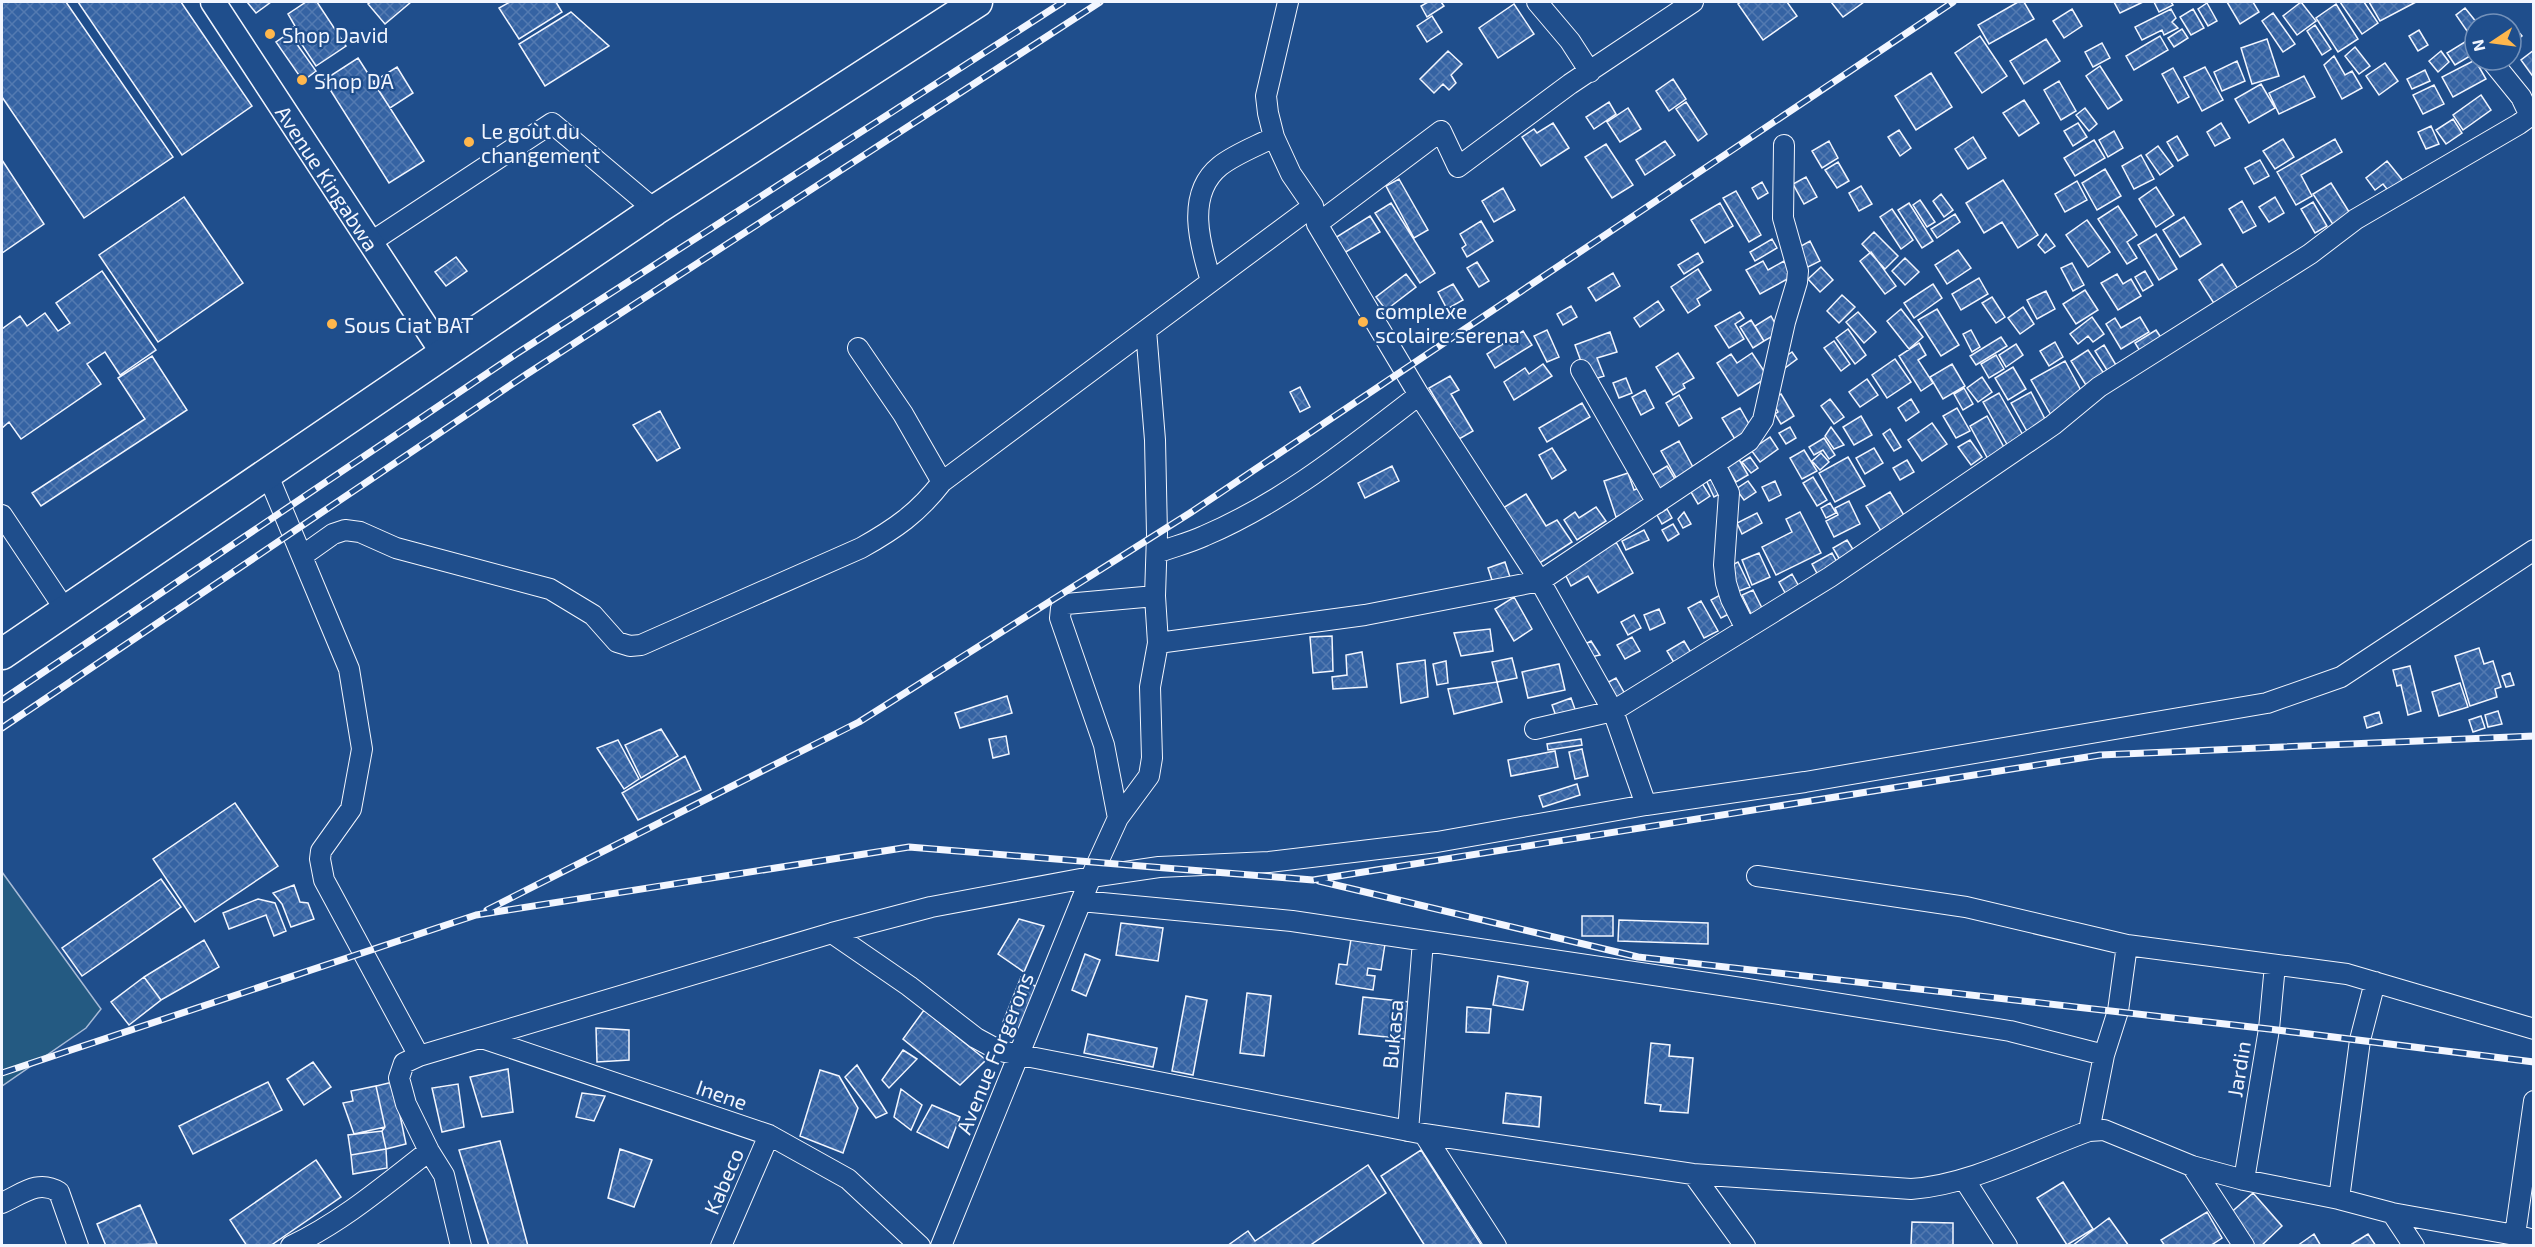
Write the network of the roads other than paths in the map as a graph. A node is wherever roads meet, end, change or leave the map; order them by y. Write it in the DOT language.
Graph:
graph roads {
  1 [pos="213,2"];
  2 [pos="977,2"];
  3 [pos="1287,2"];
  4 [pos="1537,2"];
  5 [pos="1693,2"];
  6 [pos="1590,72"];
  7 [pos="2500,72"];
  8 [pos="2532,115"];
  9 [pos="1274,137"];
  10 [pos="1784,145"];
  11 [pos="655,210"];
  12 [pos="1315,215"];
  13 [pos="371,242"];
  14 [pos="1211,281"];
  15 [pos="1146,330"];
  16 [pos="858,348"];
  17 [pos="443,353"];
  18 [pos="1581,370"];
  19 [pos="1419,395"];
  20 [pos="1715,465"];
  21 [pos="267,473"];
  22 [pos="942,482"];
  23 [pos="1656,503"];
  24 [pos="2,515"];
  25 [pos="2534,550"];
  26 [pos="1156,553"];
  27 [pos="302,556"];
  28 [pos="1540,581"];
  29 [pos="1155,596"];
  30 [pos="66,611"];
  31 [pos="1746,629"];
  32 [pos="1158,643"];
  33 [pos="2,654"];
  34 [pos="1613,711"];
  35 [pos="1535,729"];
  36 [pos="1646,805"];
  37 [pos="1118,818"];
  38 [pos="1757,876"];
  39 [pos="1091,877"];
  40 [pos="1081,901"];
  41 [pos="832,933"];
  42 [pos="1424,942"];
  43 [pos="2127,945"];
  44 [pos="2275,965"];
  45 [pos="2375,982"];
  46 [pos="2534,1029"];
  47 [pos="482,1038"];
  48 [pos="1020,1055"];
  49 [pos="2104,1055"];
  50 [pos="418,1056"];
  51 [pos="2534,1101"];
  52 [pos="2090,1131"];
  53 [pos="1416,1132"];
  54 [pos="769,1135"];
  55 [pos="429,1151"];
  56 [pos="2192,1166"];
  57 [pos="1693,1174"];
  58 [pos="1964,1179"];
  59 [pos="2244,1179"];
  60 [pos="2339,1199"];
  61 [pos="2,1203"];
  62 [pos="2392,1213"];
  63 [pos="2524,1238"];
  64 [pos="78,1245"];
  65 [pos="291,1245"];
  66 [pos="461,1245"];
  67 [pos="721,1245"];
  68 [pos="920,1245"];
  69 [pos="941,1245"];
  70 [pos="1496,1245"];
  71 [pos="1745,1245"];
  72 [pos="2007,1245"];
  73 [pos="2244,1245"];
  74 [pos="2414,1245"];
  1 -- 13 [label="street, Avenue Kingabwa"];
  2 -- 11 [label="main road"];
  3 -- 9 [label="street"];
  4 -- 6 [label="street"];
  5 -- 6 [label="street"];
  6 -- 12 [label="street"];
  7 -- 8 [label="street"];
  8 -- 31 [label="street"];
  9 -- 12 [label="street"];
  9 -- 14 [label="street"];
  10 -- 20 [label="street"];
  11 -- 13 [label="street"];
  11 -- 17 [label="main road"];
  12 -- 14 [label="street"];
  12 -- 19 [label="street"];
  13 -- 17 [label="street, Avenue Kingabwa"];
  14 -- 15 [label="street"];
  15 -- 22 [label="street"];
  15 -- 26 [label="street, Avenue Forgerons"];
  16 -- 22 [label="street"];
  17 -- 21 [label="main road"];
  18 -- 23 [label="street"];
  19 -- 26 [label="street"];
  19 -- 28 [label="street"];
  20 -- 23 [label="street"];
  20 -- 31 [label="street"];
  21 -- 27 [label="street"];
  21 -- 30 [label="main road"];
  22 -- 27 [label="street"];
  23 -- 28 [label="street"];
  24 -- 30 [label="street"];
  25 -- 36 [label="street"];
  26 -- 29 [label="street, Avenue Forgerons"];
  27 -- 50 [label="street"];
  28 -- 32 [label="street"];
  28 -- 34 [label="street"];
  29 -- 32 [label="street, Avenue Forgerons"];
  29 -- 37 [label="street"];
  30 -- 33 [label="main road"];
  31 -- 34 [label="street"];
  32 -- 37 [label="street, Avenue Forgerons"];
  34 -- 35 [label="street"];
  34 -- 36 [label="street"];
  36 -- 39 [label="street"];
  37 -- 39 [label="street, Avenue Forgerons"];
  38 -- 43 [label="street"];
  39 -- 40 [label="street, Avenue Forgerons"];
  39 -- 41 [label="street"];
  40 -- 42 [label="street"];
  40 -- 48 [label="street, Avenue Forgerons"];
  41 -- 47 [label="street"];
  41 -- 48 [label="street"];
  42 -- 49 [label="street"];
  42 -- 53 [label="street, Bukasa"];
  43 -- 44 [label="street"];
  43 -- 49 [label="street"];
  44 -- 45 [label="street"];
  44 -- 59 [label="street, Jardin"];
  45 -- 46 [label="street"];
  45 -- 60 [label="street"];
  47 -- 50 [label="street"];
  47 -- 54 [label="street, Inene"];
  48 -- 53 [label="street"];
  48 -- 69 [label="street, Avenue Forgerons"];
  49 -- 52 [label="street"];
  50 -- 55 [label="street"];
  51 -- 63 [label="street"];
  52 -- 56 [label="street"];
  52 -- 58 [label="street"];
  53 -- 57 [label="street"];
  53 -- 70 [label="street"];
  54 -- 67 [label="street, Kabeco"];
  54 -- 68 [label="street, Inene"];
  55 -- 65 [label="street"];
  55 -- 66 [label="street"];
  56 -- 59 [label="street"];
  56 -- 73 [label="street"];
  57 -- 58 [label="street"];
  57 -- 71 [label="street"];
  58 -- 72 [label="street"];
  59 -- 60 [label="street"];
  60 -- 62 [label="street"];
  61 -- 64 [label="street"];
  62 -- 63 [label="street"];
  62 -- 74 [label="street"];
}
